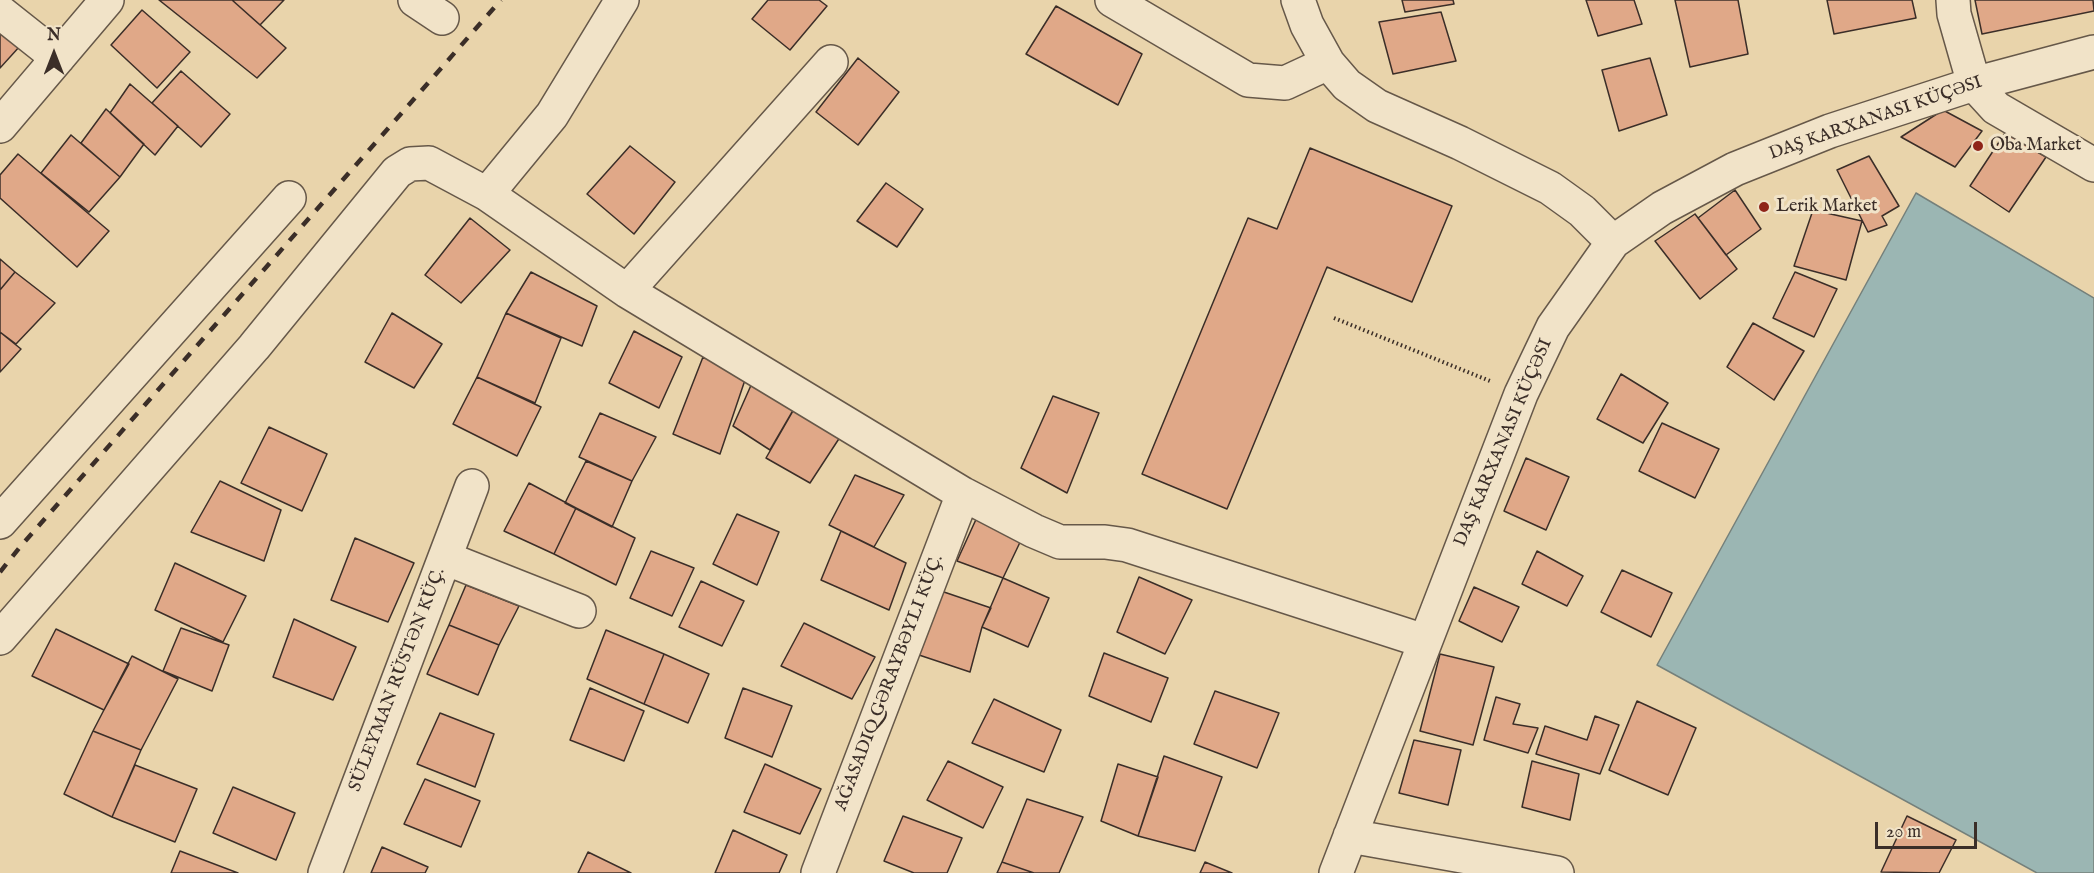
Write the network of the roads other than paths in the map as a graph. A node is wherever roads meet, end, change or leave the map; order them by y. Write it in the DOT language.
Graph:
graph roads {
  1 [pos="107,0"];
  2 [pos="415,0"];
  3 [pos="622,0"];
  4 [pos="1112,0"];
  5 [pos="1298,0"];
  6 [pos="1953,0"];
  7 [pos="0,12"];
  8 [pos="442,18"];
  9 [pos="2094,52"];
  10 [pos="58,58"];
  11 [pos="831,62"];
  12 [pos="1328,63"];
  13 [pos="1974,84"];
  14 [pos="0,126"];
  15 [pos="2094,165"];
  16 [pos="487,194"];
  17 [pos="288,198"];
  18 [pos="1613,242"];
  19 [pos="627,291"];
  20 [pos="472,486"];
  21 [pos="963,494"];
  22 [pos="0,522"];
  23 [pos="445,558"];
  24 [pos="579,611"];
  25 [pos="0,638"];
  26 [pos="1424,641"];
  27 [pos="1350,836"];
  28 [pos="325,873"];
  29 [pos="818,873"];
  30 [pos="1336,873"];
  31 [pos="1557,873"];
  1 -- 10 [label="street"];
  2 -- 8 [label="street"];
  3 -- 16 [label="street"];
  4 -- 12 [label="street"];
  5 -- 12 [label="street"];
  6 -- 13 [label="street"];
  7 -- 10 [label="street"];
  9 -- 13 [label="street"];
  10 -- 14 [label="street"];
  11 -- 19 [label="street"];
  12 -- 18 [label="street"];
  13 -- 15 [label="street"];
  13 -- 18 [label="street"];
  16 -- 19 [label="street"];
  16 -- 25 [label="street"];
  17 -- 22 [label="street"];
  18 -- 26 [label="street"];
  19 -- 21 [label="street"];
  20 -- 23 [label="street, SÜLEYMAN RÜSTƏN KÜÇ."];
  21 -- 26 [label="street"];
  21 -- 29 [label="street"];
  23 -- 24 [label="street"];
  23 -- 28 [label="street, SÜLEYMAN RÜSTƏN KÜÇ."];
  26 -- 27 [label="street"];
  27 -- 30 [label="street"];
  27 -- 31 [label="street"];
}
